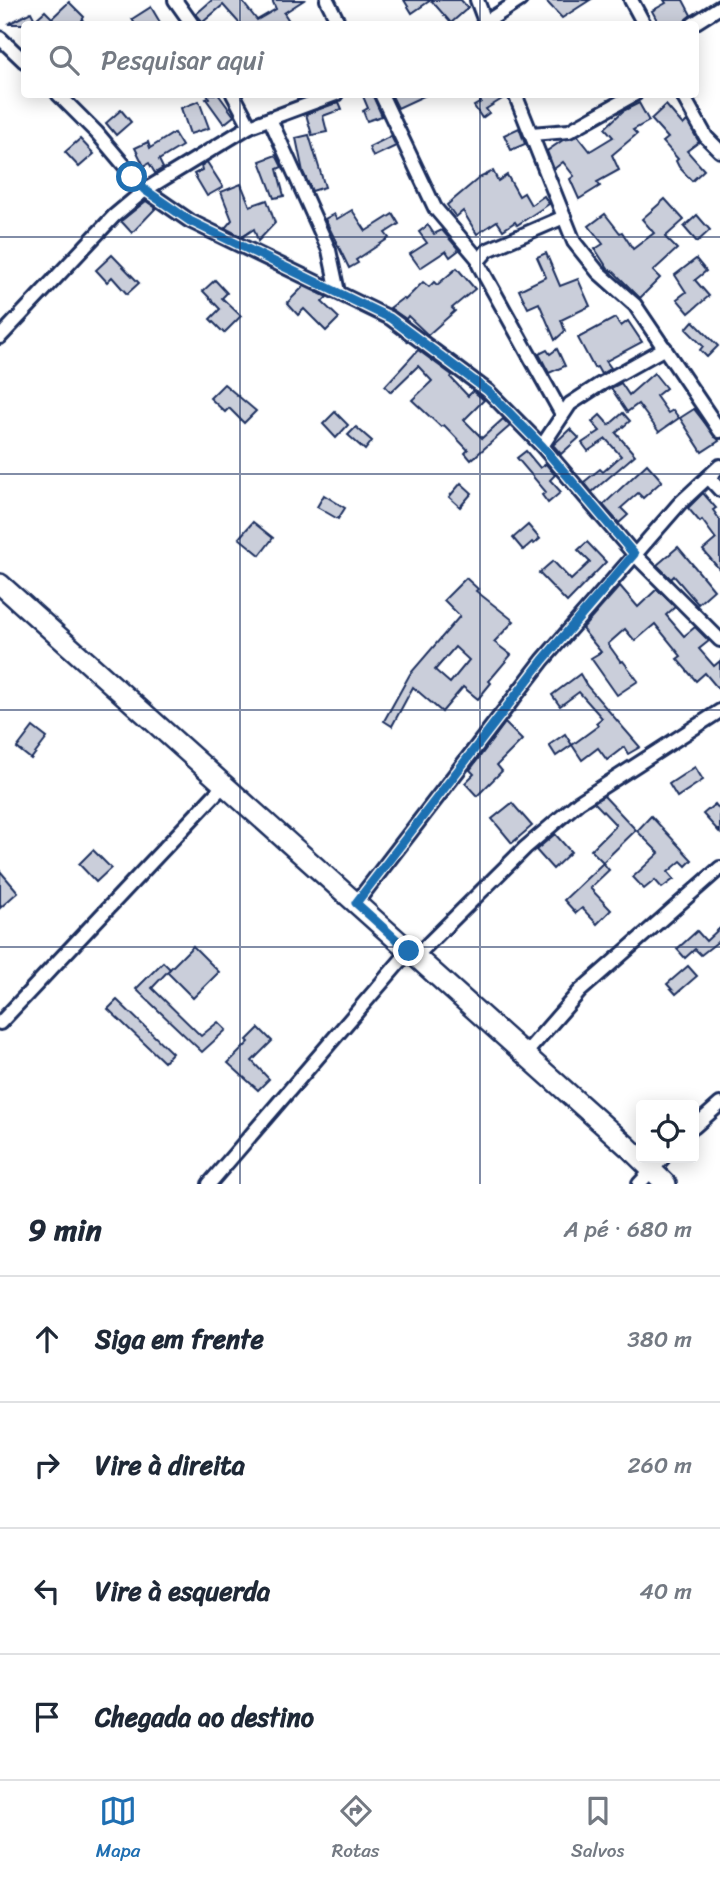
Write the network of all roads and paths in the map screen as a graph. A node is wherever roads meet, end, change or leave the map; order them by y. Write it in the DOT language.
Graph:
graph roads {
  1 [pos="175,0"];
  2 [pos="327,0"];
  3 [pos="477,0"];
  4 [pos="520,0"];
  5 [pos="631,0"];
  6 [pos="720,7"];
  7 [pos="189,21"];
  8 [pos="338,21"];
  9 [pos="484,21"];
  10 [pos="489,21"];
  11 [pos="643,21"];
  12 [pos="698,21"];
  13 [pos="0,38"];
  14 [pos="21,58"];
  15 [pos="62,98"];
  16 [pos="235,98"];
  17 [pos="325,98"];
  18 [pos="383,98"];
  19 [pos="517,98"];
  20 [pos="628,98"];
  21 [pos="684,98"];
  22 [pos="270,119"];
  23 [pos="250,126"];
  24 [pos="531,134"];
  25 [pos="720,151"];
  26 [pos="145,190"];
  27 [pos="564,217"];
  28 [pos="479,260"];
  29 [pos="338,292"];
  30 [pos="0,337"];
  31 [pos="665,348"];
  32 [pos="562,414"];
  33 [pos="720,431"];
  34 [pos="542,446"];
  35 [pos="720,466"];
  36 [pos="708,477"];
  37 [pos="720,489"];
  38 [pos="634,554"];
  39 [pos="0,584"];
  40 [pos="720,640"];
  41 [pos="720,711"];
  42 [pos="224,785"];
  43 [pos="720,868"];
  44 [pos="356,903"];
  45 [pos="412,954"];
  46 [pos="0,1023"];
  47 [pos="525,1054"];
  48 [pos="720,1104"];
  49 [pos="699,1123"];
  50 [pos="655,1174"];
  51 [pos="209,1184"];
  1 -- 7 [label="street"];
  2 -- 8 [label="street"];
  3 -- 9 [label="street"];
  4 -- 10 [label="street"];
  5 -- 11 [label="street"];
  6 -- 12 [label="street"];
  13 -- 14 [label="street"];
  15 -- 26 [label="street"];
  16 -- 23 [label="street"];
  17 -- 22 [label="street"];
  18 -- 28 [label="street"];
  19 -- 24 [label="street"];
  20 -- 24 [label="street"];
  21 -- 25 [label="street"];
  22 -- 23 [label="street"];
  22 -- 29 [label="street"];
  23 -- 26 [label="street"];
  24 -- 27 [label="street"];
  26 -- 29 [label="street"];
  26 -- 30 [label="street"];
  27 -- 28 [label="street"];
  27 -- 31 [label="street"];
  28 -- 32 [label="street"];
  29 -- 34 [label="street"];
  31 -- 32 [label="street"];
  31 -- 33 [label="street"];
  32 -- 34 [label="street"];
  34 -- 38 [label="street"];
  35 -- 36 [label="street"];
  36 -- 37 [label="street"];
  36 -- 38 [label="street"];
  38 -- 40 [label="street"];
  38 -- 44 [label="street"];
  39 -- 42 [label="main road"];
  41 -- 45 [label="street"];
  42 -- 44 [label="main road"];
  42 -- 46 [label="street"];
  43 -- 47 [label="street"];
  44 -- 45 [label="main road"];
  45 -- 47 [label="main road"];
  45 -- 51 [label="street"];
  47 -- 50 [label="main road"];
  48 -- 49 [label="street"];
}
